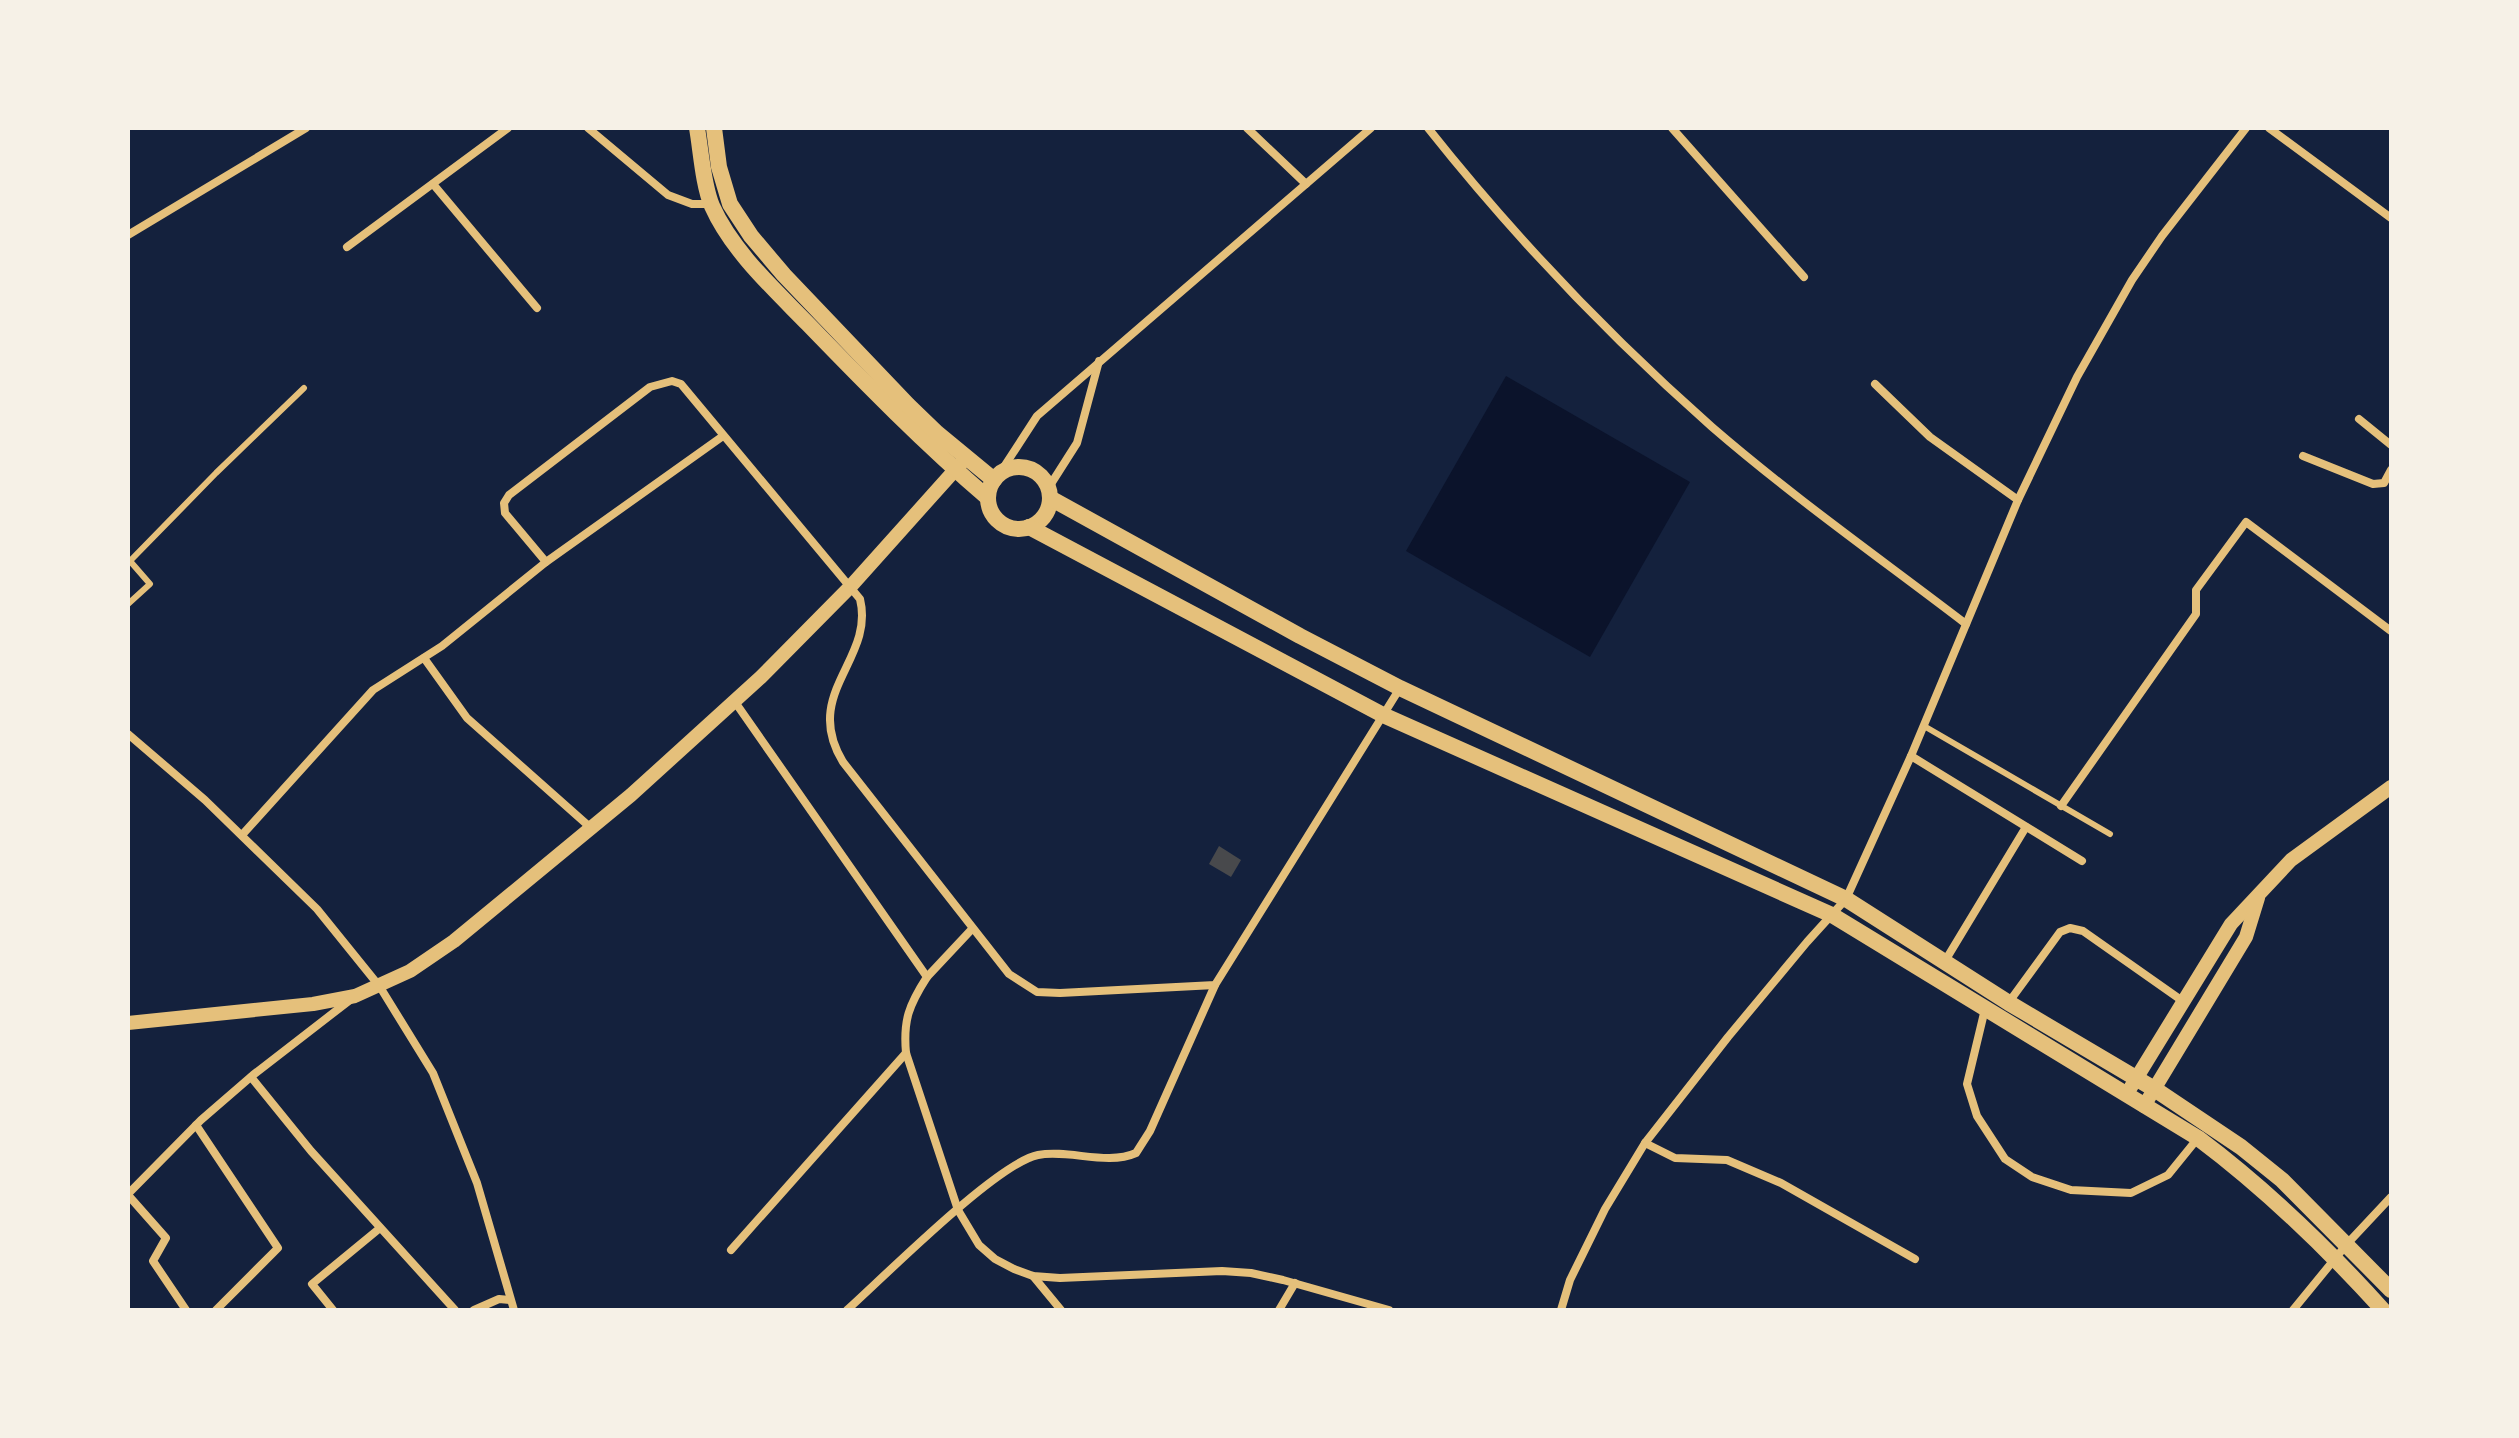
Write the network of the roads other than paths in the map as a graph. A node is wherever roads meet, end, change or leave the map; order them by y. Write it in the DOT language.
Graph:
graph roads {
  1 [pos="306,128"];
  2 [pos="508,128"];
  3 [pos="588,128"];
  4 [pos="697,128"];
  5 [pos="714,128"];
  6 [pos="1247,128"];
  7 [pos="1371,128"];
  8 [pos="1428,128"];
  9 [pos="1672,128"];
  10 [pos="2246,128"];
  11 [pos="2269,128"];
  12 [pos="433,184"];
  13 [pos="1306,184"];
  14 [pos="711,204"];
  15 [pos="730,204"];
  16 [pos="2391,218"];
  17 [pos="128,235"];
  18 [pos="347,247"];
  19 [pos="1804,277"];
  20 [pos="537,308"];
  21 [pos="1099,361"];
  22 [pos="1875,384"];
  23 [pos="304,388"];
  24 [pos="2359,419"];
  25 [pos="723,436"];
  26 [pos="2391,445"];
  27 [pos="2303,456"];
  28 [pos="961,464"];
  29 [pos="2391,470"];
  30 [pos="997,476"];
  31 [pos="1049,493"];
  32 [pos="988,498"];
  33 [pos="2018,500"];
  34 [pos="1029,527"];
  35 [pos="546,562"];
  36 [pos="851,586"];
  37 [pos="128,604"];
  38 [pos="1966,624"];
  39 [pos="2391,631"];
  40 [pos="424,658"];
  41 [pos="1400,688"];
  42 [pos="735,702"];
  43 [pos="1383,715"];
  44 [pos="1924,726"];
  45 [pos="128,734"];
  46 [pos="1911,756"];
  47 [pos="2391,787"];
  48 [pos="2061,806"];
  49 [pos="2026,827"];
  50 [pos="591,828"];
  51 [pos="2110,834"];
  52 [pos="242,835"];
  53 [pos="2082,861"];
  54 [pos="2260,894"];
  55 [pos="1846,899"];
  56 [pos="1832,915"];
  57 [pos="972,929"];
  58 [pos="1945,961"];
  59 [pos="927,977"];
  60 [pos="1215,985"];
  61 [pos="380,987"];
  62 [pos="355,996"];
  63 [pos="2184,1002"];
  64 [pos="2009,1003"];
  65 [pos="1985,1009"];
  66 [pos="128,1023"];
  67 [pos="906,1053"];
  68 [pos="251,1077"];
  69 [pos="2136,1078"];
  70 [pos="2156,1090"];
  71 [pos="2126,1095"];
  72 [pos="2144,1106"];
  73 [pos="196,1125"];
  74 [pos="2198,1138"];
  75 [pos="1645,1143"];
  76 [pos="128,1195"];
  77 [pos="2391,1197"];
  78 [pos="958,1210"];
  79 [pos="380,1228"];
  80 [pos="2347,1244"];
  81 [pos="731,1250"];
  82 [pos="2335,1258"];
  83 [pos="1915,1259"];
  84 [pos="1033,1276"];
  85 [pos="1295,1283"];
  86 [pos="2391,1290"];
  87 [pos="510,1300"];
  88 [pos="186,1310"];
  89 [pos="216,1310"];
  90 [pos="333,1310"];
  91 [pos="455,1310"];
  92 [pos="474,1310"];
  93 [pos="514,1310"];
  94 [pos="847,1310"];
  95 [pos="1061,1310"];
  96 [pos="1279,1310"];
  97 [pos="1389,1310"];
  98 [pos="1561,1310"];
  99 [pos="2293,1310"];
  100 [pos="2383,1310"];
  1 -- 17 [label="street"];
  2 -- 12 [label="street"];
  3 -- 14 [label="street"];
  4 -- 14 [label="main road"];
  5 -- 15 [label="main road"];
  6 -- 13 [label="street"];
  7 -- 13 [label="street"];
  8 -- 38 [label="street"];
  9 -- 19 [label="street"];
  10 -- 33 [label="street"];
  11 -- 16 [label="street"];
  12 -- 18 [label="street"];
  12 -- 20 [label="street"];
  13 -- 21 [label="street"];
  14 -- 15 [label="street"];
  14 -- 28 [label="main road"];
  15 -- 28 [label="main road"];
  21 -- 30 [label="street"];
  21 -- 31 [label="street"];
  22 -- 33 [label="street"];
  23 -- 37 [label="lane"];
  24 -- 26 [label="street"];
  25 -- 35 [label="street"];
  25 -- 35 [label="street"];
  25 -- 36 [label="street"];
  27 -- 29 [label="street"];
  28 -- 30 [label="main road"];
  28 -- 32 [label="main road"];
  28 -- 36 [label="street"];
  30 -- 31 [label="main road"];
  30 -- 32 [label="main road"];
  31 -- 34 [label="main road"];
  31 -- 41 [label="main road"];
  32 -- 34 [label="main road"];
  33 -- 38 [label="street"];
  34 -- 43 [label="main road"];
  35 -- 40 [label="street"];
  36 -- 42 [label="street"];
  36 -- 57 [label="street"];
  38 -- 44 [label="street"];
  39 -- 48 [label="street"];
  40 -- 50 [label="street"];
  40 -- 52 [label="street"];
  41 -- 43 [label="street"];
  41 -- 55 [label="main road"];
  42 -- 50 [label="street"];
  42 -- 59 [label="street"];
  43 -- 56 [label="main road"];
  43 -- 60 [label="street"];
  44 -- 46 [label="street"];
  44 -- 48 [label="lane"];
  45 -- 52 [label="street"];
  46 -- 49 [label="street"];
  46 -- 55 [label="street"];
  47 -- 54 [label="street"];
  48 -- 51 [label="lane"];
  49 -- 53 [label="street"];
  49 -- 58 [label="street"];
  50 -- 61 [label="street"];
  52 -- 61 [label="street"];
  54 -- 63 [label="street"];
  54 -- 70 [label="street"];
  55 -- 56 [label="street"];
  55 -- 58 [label="main road"];
  56 -- 65 [label="main road"];
  56 -- 75 [label="street"];
  57 -- 59 [label="street"];
  57 -- 60 [label="street"];
  58 -- 64 [label="main road"];
  59 -- 67 [label="street"];
  60 -- 78 [label="street"];
  61 -- 62 [label="street"];
  61 -- 87 [label="street"];
  62 -- 66 [label="street"];
  62 -- 68 [label="street"];
  63 -- 64 [label="street"];
  63 -- 69 [label="street"];
  64 -- 69 [label="main road"];
  65 -- 71 [label="main road"];
  65 -- 74 [label="street"];
  67 -- 78 [label="street"];
  67 -- 81 [label="street"];
  68 -- 73 [label="street"];
  68 -- 79 [label="street"];
  69 -- 70 [label="main road"];
  69 -- 71 [label="street"];
  70 -- 72 [label="street"];
  70 -- 80 [label="main road"];
  71 -- 72 [label="main road"];
  72 -- 74 [label="main road"];
  73 -- 76 [label="street"];
  73 -- 89 [label="street"];
  74 -- 82 [label="main road"];
  75 -- 83 [label="street"];
  75 -- 98 [label="street"];
  76 -- 88 [label="street"];
  77 -- 80 [label="street"];
  78 -- 84 [label="street"];
  78 -- 94 [label="street"];
  79 -- 90 [label="street"];
  79 -- 91 [label="street"];
  80 -- 82 [label="street"];
  80 -- 86 [label="main road"];
  82 -- 99 [label="street"];
  82 -- 100 [label="main road"];
  84 -- 85 [label="street"];
  84 -- 95 [label="street"];
  85 -- 96 [label="street"];
  85 -- 97 [label="street"];
  87 -- 92 [label="street"];
  87 -- 93 [label="street"];
}
